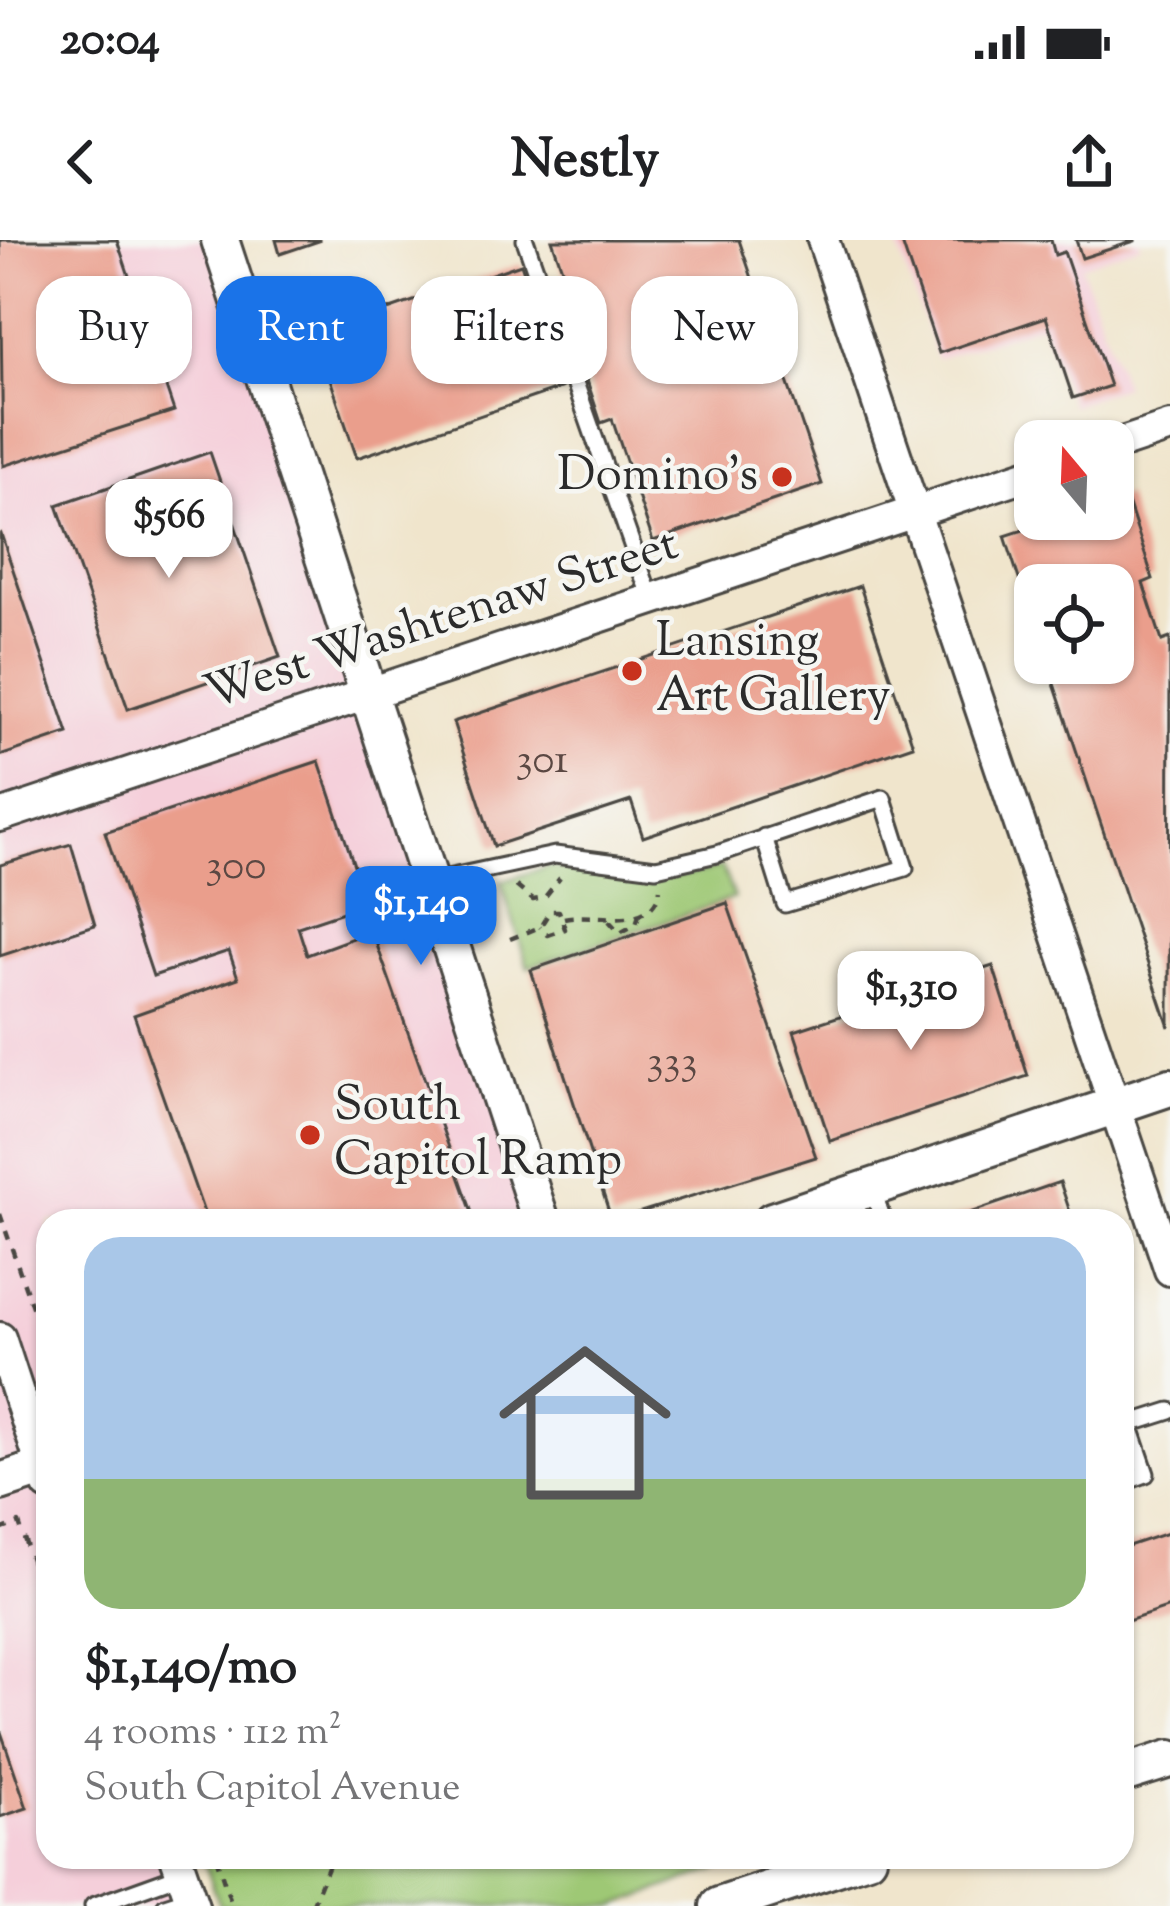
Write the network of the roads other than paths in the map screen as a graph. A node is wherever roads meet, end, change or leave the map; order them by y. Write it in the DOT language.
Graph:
graph roads {
  1 [pos="220,240"];
  2 [pos="525,240"];
  3 [pos="823,240"];
  4 [pos="1170,427"];
  5 [pos="1134,439"];
  6 [pos="1014,479"];
  7 [pos="913,513"];
  8 [pos="651,599"];
  9 [pos="368,693"];
  10 [pos="0,816"];
  11 [pos="764,838"];
  12 [pos="430,881"];
  13 [pos="1170,1087"];
  14 [pos="1114,1105"];
  15 [pos="878,1204"];
  16 [pos="537,1209"];
  17 [pos="847,1209"];
  18 [pos="1170,1270"];
  19 [pos="0,1338"];
  20 [pos="1170,1411"];
  21 [pos="1134,1419"];
  22 [pos="1134,1441"];
  23 [pos="36,1444"];
  24 [pos="36,1475"];
  25 [pos="1134,1479"];
  26 [pos="0,1482"];
  27 [pos="1170,1759"];
  28 [pos="1134,1770"];
  29 [pos="822,1869"];
  30 [pos="765,1884"];
  31 [pos="181,1888"];
  32 [pos="93,1906"];
  33 [pos="719,1906"];
  1 -- 9 [label="street"];
  2 -- 8 [label="lane"];
  3 -- 7 [label="street"];
  4 -- 5 [label="street"];
  6 -- 7 [label="street, West Washtenaw Street"];
  7 -- 8 [label="street, West Washtenaw Street"];
  7 -- 14 [label="street"];
  8 -- 9 [label="street, West Washtenaw Street"];
  9 -- 10 [label="street, West Washtenaw Street"];
  9 -- 12 [label="street"];
  11 -- 11 [label="lane"];
  11 -- 12 [label="lane"];
  12 -- 16 [label="street"];
  13 -- 14 [label="street"];
  14 -- 15 [label="street"];
  14 -- 18 [label="street"];
  15 -- 17 [label="street"];
  19 -- 23 [label="street"];
  20 -- 21 [label="lane"];
  22 -- 25 [label="lane"];
  24 -- 26 [label="street"];
  27 -- 28 [label="street"];
  29 -- 30 [label="street"];
  30 -- 33 [label="street"];
  31 -- 32 [label="lane"];
}
